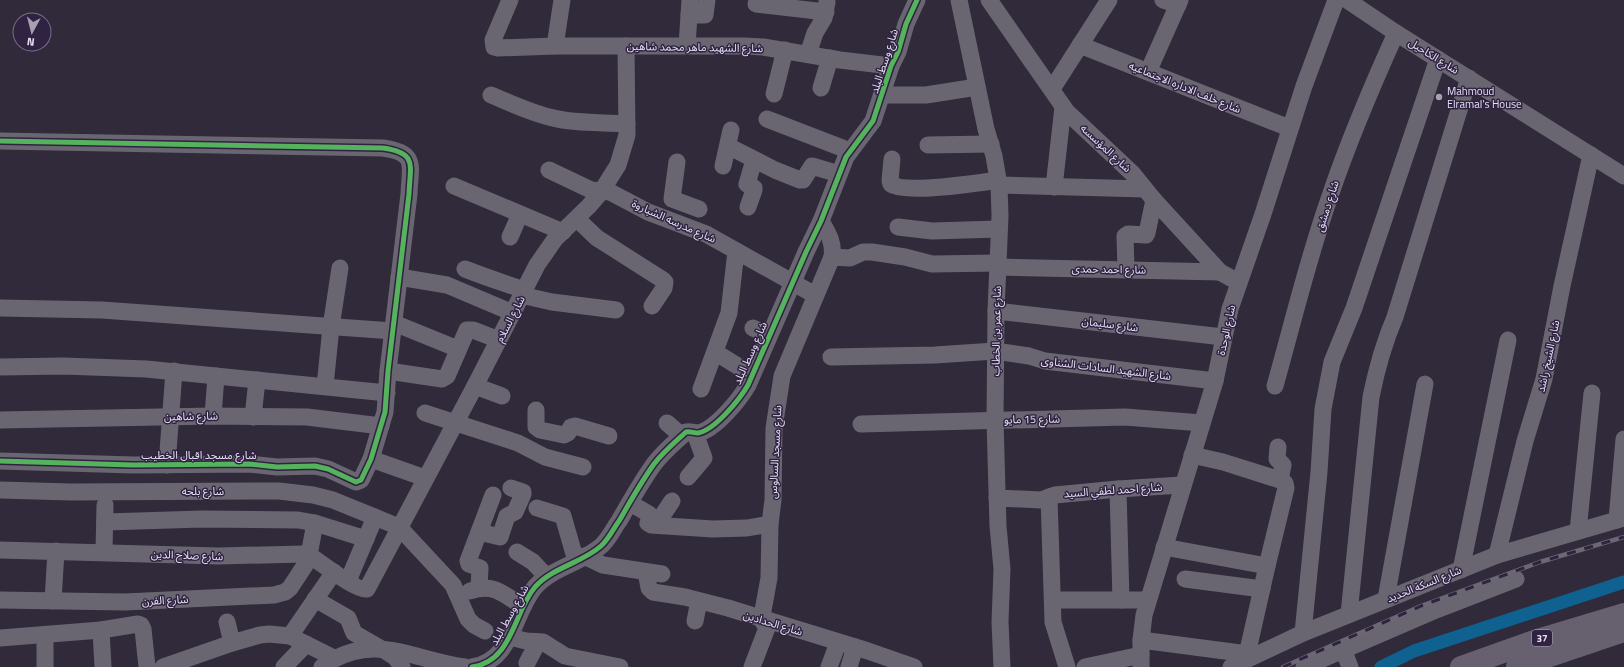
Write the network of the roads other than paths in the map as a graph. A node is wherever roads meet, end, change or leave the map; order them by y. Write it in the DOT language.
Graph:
graph roads {
  1 [pos="510,0"];
  2 [pos="562,0"];
  3 [pos="707,0"];
  4 [pos="917,0"];
  5 [pos="959,0"];
  6 [pos="989,0"];
  7 [pos="1109,0"];
  8 [pos="1336,0"];
  9 [pos="1347,0"];
  10 [pos="1174,2"];
  11 [pos="756,4"];
  12 [pos="787,4"];
  13 [pos="826,6"];
  14 [pos="689,7"];
  15 [pos="1396,33"];
  16 [pos="1080,45"];
  17 [pos="555,46"];
  18 [pos="626,46"];
  19 [pos="687,46"];
  20 [pos="785,50"];
  21 [pos="808,54"];
  22 [pos="830,58"];
  23 [pos="1438,59"];
  24 [pos="891,66"];
  25 [pos="1148,72"];
  26 [pos="1469,78"];
  27 [pos="977,87"];
  28 [pos="821,88"];
  29 [pos="1052,89"];
  30 [pos="774,94"];
  31 [pos="491,95"];
  32 [pos="883,95"];
  33 [pos="1062,107"];
  34 [pos="767,119"];
  35 [pos="627,124"];
  36 [pos="1289,128"];
  37 [pos="0,141"];
  38 [pos="991,144"];
  39 [pos="928,145"];
  40 [pos="850,151"];
  41 [pos="1591,155"];
  42 [pos="892,159"];
  43 [pos="754,160"];
  44 [pos="677,162"];
  45 [pos="723,166"];
  46 [pos="549,170"];
  47 [pos="839,174"];
  48 [pos="1624,176"];
  49 [pos="998,183"];
  50 [pos="454,186"];
  51 [pos="1054,187"];
  52 [pos="601,192"];
  53 [pos="1149,194"];
  54 [pos="672,199"];
  55 [pos="748,207"];
  56 [pos="699,209"];
  57 [pos="520,214"];
  58 [pos="664,218"];
  59 [pos="577,219"];
  60 [pos="821,221"];
  61 [pos="898,227"];
  62 [pos="999,229"];
  63 [pos="563,232"];
  64 [pos="510,237"];
  65 [pos="736,251"];
  66 [pos="832,257"];
  67 [pos="998,265"];
  68 [pos="340,268"];
  69 [pos="466,269"];
  70 [pos="1126,270"];
  71 [pos="1220,272"];
  72 [pos="399,277"];
  73 [pos="1238,282"];
  74 [pos="792,284"];
  75 [pos="523,293"];
  76 [pos="815,295"];
  77 [pos="652,306"];
  78 [pos="0,308"];
  79 [pos="616,310"];
  80 [pos="996,311"];
  81 [pos="512,313"];
  82 [pos="331,327"];
  83 [pos="393,327"];
  84 [pos="753,328"];
  85 [pos="769,336"];
  86 [pos="1223,337"];
  87 [pos="499,340"];
  88 [pos="1508,340"];
  89 [pos="458,349"];
  90 [pos="995,350"];
  91 [pos="715,352"];
  92 [pos="831,357"];
  93 [pos="0,367"];
  94 [pos="174,371"];
  95 [pos="388,371"];
  96 [pos="752,374"];
  97 [pos="216,376"];
  98 [pos="257,380"];
  99 [pos="1215,381"];
  100 [pos="1425,384"];
  101 [pos="324,386"];
  102 [pos="475,386"];
  103 [pos="1275,386"];
  104 [pos="701,389"];
  105 [pos="387,393"];
  106 [pos="1592,393"];
  107 [pos="502,396"];
  108 [pos="536,410"];
  109 [pos="426,413"];
  110 [pos="171,416"];
  111 [pos="213,416"];
  112 [pos="252,416"];
  113 [pos="0,420"];
  114 [pos="995,420"];
  115 [pos="455,423"];
  116 [pos="667,423"];
  117 [pos="1202,423"];
  118 [pos="861,424"];
  119 [pos="382,426"];
  120 [pos="538,428"];
  121 [pos="688,434"];
  122 [pos="608,436"];
  123 [pos="1624,439"];
  124 [pos="1278,447"];
  125 [pos="531,450"];
  126 [pos="1192,455"];
  127 [pos="371,458"];
  128 [pos="0,461"];
  129 [pos="167,465"];
  130 [pos="583,467"];
  131 [pos="338,474"];
  132 [pos="688,477"];
  133 [pos="426,478"];
  134 [pos="1280,480"];
  135 [pos="1182,486"];
  136 [pos="511,488"];
  137 [pos="1118,489"];
  138 [pos="0,490"];
  139 [pos="313,495"];
  140 [pos="493,495"];
  141 [pos="1049,497"];
  142 [pos="997,498"];
  143 [pos="333,500"];
  144 [pos="672,501"];
  145 [pos="630,503"];
  146 [pos="105,505"];
  147 [pos="537,508"];
  148 [pos="375,517"];
  149 [pos="1621,519"];
  150 [pos="105,522"];
  151 [pos="312,522"];
  152 [pos="770,524"];
  153 [pos="656,525"];
  154 [pos="399,527"];
  155 [pos="1578,531"];
  156 [pos="479,532"];
  157 [pos="366,539"];
  158 [pos="1164,547"];
  159 [pos="0,550"];
  160 [pos="56,551"];
  161 [pos="104,552"];
  162 [pos="517,552"];
  163 [pos="1497,555"];
  164 [pos="310,556"];
  165 [pos="580,559"];
  166 [pos="1267,566"];
  167 [pos="1460,570"];
  168 [pos="334,572"];
  169 [pos="546,576"];
  170 [pos="1184,579"];
  171 [pos="1516,579"];
  172 [pos="348,581"];
  173 [pos="479,588"];
  174 [pos="1262,589"];
  175 [pos="458,594"];
  176 [pos="315,599"];
  177 [pos="1386,599"];
  178 [pos="0,600"];
  179 [pos="699,600"];
  180 [pos="1052,600"];
  181 [pos="1121,600"];
  182 [pos="1148,600"];
  183 [pos="53,601"];
  184 [pos="523,606"];
  185 [pos="1349,614"];
  186 [pos="1624,614"];
  187 [pos="762,620"];
  188 [pos="695,621"];
  189 [pos="227,622"];
  190 [pos="101,630"];
  191 [pos="485,631"];
  192 [pos="1624,631"];
  193 [pos="1303,632"];
  194 [pos="45,635"];
  195 [pos="290,636"];
  196 [pos="510,637"];
  197 [pos="0,638"];
  198 [pos="538,642"];
  199 [pos="232,643"];
  200 [pos="838,643"];
  201 [pos="306,644"];
  202 [pos="856,647"];
  203 [pos="381,649"];
  204 [pos="1343,650"];
  205 [pos="1141,654"];
  206 [pos="1247,657"];
  207 [pos="337,661"];
  208 [pos="571,662"];
  209 [pos="192,663"];
  210 [pos="528,663"];
  211 [pos="1543,663"];
  212 [pos="45,667"];
  213 [pos="103,667"];
  214 [pos="147,667"];
  215 [pos="163,667"];
  216 [pos="284,667"];
  217 [pos="402,667"];
  218 [pos="472,667"];
  219 [pos="620,667"];
  220 [pos="752,667"];
  221 [pos="829,667"];
  222 [pos="848,667"];
  223 [pos="914,667"];
  224 [pos="1002,667"];
  225 [pos="1067,667"];
  226 [pos="1085,667"];
  227 [pos="1231,667"];
  228 [pos="1304,667"];
  229 [pos="1350,667"];
  230 [pos="1461,667"];
  231 [pos="1517,667"];
  1 -- 17 [label="street, شارع الشهيد ماهر محمد شاهين"];
  2 -- 17 [label="street"];
  3 -- 14 [label="street"];
  4 -- 24 [label="street, شارع وسط البلد"];
  5 -- 27 [label="street, شارع عمر بن الخطاب"];
  6 -- 29 [label="street, شارع المؤسسه"];
  7 -- 16 [label="street"];
  8 -- 36 [label="street, شارع الوحدة"];
  9 -- 15 [label="street, شارع الكاحيل"];
  10 -- 25 [label="street"];
  11 -- 12 [label="street"];
  12 -- 13 [label="street"];
  13 -- 21 [label="street"];
  14 -- 19 [label="street"];
  15 -- 23 [label="street, شارع الكاحيل"];
  15 -- 103 [label="street, شارع دمشق"];
  16 -- 25 [label="street, شارع خلف الاداره الاجتماعيه"];
  16 -- 29 [label="street"];
  17 -- 18 [label="street, شارع الشهيد ماهر محمد شاهين"];
  18 -- 19 [label="street, شارع الشهيد ماهر محمد شاهين"];
  18 -- 35 [label="street, شارع السلام"];
  19 -- 20 [label="street, شارع الشهيد ماهر محمد شاهين"];
  20 -- 21 [label="street, شارع الشهيد ماهر محمد شاهين"];
  20 -- 30 [label="street"];
  21 -- 22 [label="street, شارع الشهيد ماهر محمد شاهين"];
  22 -- 24 [label="street, شارع الشهيد ماهر محمد شاهين"];
  22 -- 28 [label="street"];
  23 -- 26 [label="street, شارع الكاحيل"];
  23 -- 193 [label="street"];
  24 -- 32 [label="street, شارع وسط البلد"];
  25 -- 36 [label="street, شارع خلف الاداره الاجتماعيه"];
  26 -- 41 [label="street, شارع الكاحيل"];
  26 -- 185 [label="street"];
  27 -- 32 [label="street"];
  27 -- 38 [label="street, شارع عمر بن الخطاب"];
  29 -- 33 [label="street, شارع المؤسسه"];
  31 -- 35 [label="street"];
  32 -- 40 [label="street, شارع وسط البلد"];
  33 -- 51 [label="street"];
  33 -- 53 [label="street, شارع المؤسسه"];
  34 -- 40 [label="street"];
  35 -- 52 [label="street, شارع السلام"];
  36 -- 73 [label="street, شارع الوحدة"];
  37 -- 72 [label="street, شارع مسجد اقبال الخطيب"];
  38 -- 39 [label="street"];
  38 -- 49 [label="street, شارع عمر بن الخطاب"];
  40 -- 47 [label="street, شارع وسط البلد"];
  41 -- 48 [label="street, شارع الكاحيل"];
  41 -- 163 [label="street, شارع الشيخ راشد"];
  42 -- 49 [label="street"];
  43 -- 45 [label="street"];
  43 -- 47 [label="street"];
  43 -- 55 [label="street"];
  44 -- 54 [label="street"];
  46 -- 52 [label="street, شارع مدرسه الشباروة"];
  47 -- 60 [label="street, شارع وسط البلد"];
  49 -- 51 [label="street"];
  49 -- 62 [label="street, شارع عمر بن الخطاب"];
  50 -- 57 [label="street"];
  51 -- 53 [label="street"];
  52 -- 58 [label="street, شارع مدرسه الشباروة"];
  52 -- 59 [label="street, شارع السلام"];
  53 -- 70 [label="street"];
  53 -- 71 [label="street, شارع المؤسسه"];
  54 -- 56 [label="street"];
  54 -- 58 [label="street"];
  57 -- 63 [label="street"];
  57 -- 64 [label="street"];
  58 -- 65 [label="street, شارع مدرسه الشباروة"];
  59 -- 63 [label="street, شارع السلام"];
  59 -- 77 [label="street"];
  60 -- 66 [label="street, شارع مسجد السالوس"];
  60 -- 74 [label="street, شارع وسط البلد"];
  61 -- 62 [label="street"];
  62 -- 67 [label="street, شارع عمر بن الخطاب"];
  63 -- 75 [label="street, شارع السلام"];
  65 -- 74 [label="street, شارع مدرسه الشباروة"];
  65 -- 91 [label="street"];
  66 -- 67 [label="street, شارع احمد حمدى"];
  66 -- 76 [label="street, شارع مسجد السالوس"];
  67 -- 70 [label="street, شارع احمد حمدى"];
  67 -- 80 [label="street, شارع عمر بن الخطاب"];
  68 -- 82 [label="street"];
  69 -- 75 [label="street"];
  70 -- 71 [label="street, شارع احمد حمدى"];
  71 -- 73 [label="street, شارع المؤسسه"];
  72 -- 81 [label="street"];
  72 -- 83 [label="street, شارع مسجد اقبال الخطيب"];
  73 -- 86 [label="street, شارع الوحدة"];
  74 -- 76 [label="street, شارع مدرسه الشباروة"];
  74 -- 85 [label="street, شارع وسط البلد"];
  75 -- 79 [label="street"];
  75 -- 81 [label="street, شارع السلام"];
  76 -- 152 [label="street, شارع مسجد السالوس"];
  78 -- 82 [label="street"];
  80 -- 86 [label="street, شارع سليمان"];
  80 -- 90 [label="street, شارع عمر بن الخطاب"];
  81 -- 87 [label="street, شارع السلام"];
  82 -- 83 [label="street"];
  82 -- 101 [label="street"];
  83 -- 89 [label="street"];
  83 -- 95 [label="street, شارع مسجد اقبال الخطيب"];
  84 -- 85 [label="street"];
  85 -- 96 [label="street, شارع وسط البلد"];
  86 -- 99 [label="street, شارع الوحدة"];
  87 -- 89 [label="street"];
  87 -- 102 [label="street, شارع السلام"];
  88 -- 167 [label="street"];
  89 -- 95 [label="street"];
  90 -- 92 [label="street, شارع الشهيد السادات الشناوى"];
  90 -- 99 [label="street, شارع الشهيد السادات الشناوى"];
  90 -- 114 [label="street, شارع عمر بن الخطاب"];
  91 -- 96 [label="street"];
  91 -- 104 [label="street"];
  93 -- 94 [label="street"];
  94 -- 97 [label="street"];
  94 -- 110 [label="street"];
  95 -- 105 [label="street, شارع مسجد اقبال الخطيب"];
  96 -- 121 [label="street, شارع وسط البلد"];
  97 -- 98 [label="street"];
  97 -- 111 [label="street"];
  98 -- 101 [label="street"];
  98 -- 112 [label="street"];
  99 -- 117 [label="street, شارع الوحدة"];
  100 -- 177 [label="street"];
  101 -- 105 [label="street"];
  102 -- 107 [label="street"];
  102 -- 115 [label="street, شارع السلام"];
  105 -- 119 [label="street, شارع مسجد اقبال الخطيب"];
  106 -- 155 [label="street"];
  108 -- 120 [label="street"];
  109 -- 115 [label="street"];
  110 -- 111 [label="street, شارع شاهين"];
  110 -- 113 [label="street, شارع شاهين"];
  110 -- 129 [label="street"];
  111 -- 112 [label="street, شارع شاهين"];
  112 -- 119 [label="street, شارع شاهين"];
  114 -- 117 [label="street, شارع 15 مايو"];
  114 -- 118 [label="street, شارع 15 مايو"];
  114 -- 142 [label="street, شارع عمر بن الخطاب"];
  115 -- 125 [label="street"];
  115 -- 133 [label="street, شارع السلام"];
  116 -- 121 [label="street"];
  117 -- 126 [label="street, شارع الوحدة"];
  119 -- 127 [label="street, شارع مسجد اقبال الخطيب"];
  120 -- 122 [label="street"];
  120 -- 125 [label="street"];
  121 -- 132 [label="street"];
  121 -- 145 [label="street, شارع وسط البلد"];
  123 -- 149 [label="street"];
  124 -- 134 [label="street"];
  125 -- 130 [label="street"];
  126 -- 134 [label="street"];
  126 -- 135 [label="street, شارع الوحدة"];
  127 -- 131 [label="street, شارع مسجد اقبال الخطيب"];
  127 -- 133 [label="street"];
  128 -- 129 [label="street, شارع مسجد اقبال الخطيب"];
  129 -- 131 [label="street, شارع مسجد اقبال الخطيب"];
  131 -- 143 [label="street"];
  133 -- 154 [label="street, شارع السلام"];
  134 -- 166 [label="street"];
  135 -- 137 [label="street, شارع احمد لطفي السيد"];
  135 -- 158 [label="street, شارع الوحدة"];
  136 -- 156 [label="street"];
  137 -- 141 [label="street, شارع احمد لطفي السيد"];
  137 -- 181 [label="street"];
  138 -- 139 [label="street, شارع بلحه"];
  139 -- 143 [label="street, شارع بلحه"];
  139 -- 151 [label="street"];
  140 -- 156 [label="street"];
  141 -- 142 [label="street, شارع احمد لطفي السيد"];
  141 -- 180 [label="street"];
  142 -- 224 [label="street, شارع عمر بن الخطاب"];
  143 -- 148 [label="street, شارع بلحه"];
  144 -- 153 [label="street"];
  145 -- 153 [label="street"];
  145 -- 165 [label="street, شارع وسط البلد"];
  146 -- 150 [label="street"];
  147 -- 165 [label="street"];
  148 -- 154 [label="street, شارع بلحه"];
  148 -- 157 [label="street"];
  149 -- 155 [label="street, شارع السكة الحديد"];
  150 -- 151 [label="street"];
  150 -- 161 [label="street"];
  151 -- 157 [label="street"];
  151 -- 164 [label="street"];
  152 -- 153 [label="street"];
  152 -- 187 [label="street, شارع مسجد السالوس"];
  154 -- 172 [label="street, شارع السلام"];
  154 -- 175 [label="street"];
  155 -- 163 [label="street, شارع السكة الحديد"];
  156 -- 173 [label="street"];
  157 -- 172 [label="street"];
  158 -- 166 [label="street"];
  158 -- 182 [label="street, شارع الوحدة"];
  159 -- 160 [label="street, شارع صلاح الدين"];
  160 -- 161 [label="street, شارع صلاح الدين"];
  160 -- 183 [label="street"];
  161 -- 164 [label="street, شارع صلاح الدين"];
  162 -- 169 [label="street"];
  163 -- 167 [label="street, شارع السكة الحديد"];
  164 -- 168 [label="street"];
  164 -- 183 [label="street, شارع الفرن"];
  165 -- 169 [label="street, شارع وسط البلد"];
  165 -- 179 [label="street, شارع الحدادين"];
  166 -- 174 [label="street"];
  167 -- 177 [label="street, شارع السكة الحديد"];
  168 -- 172 [label="street"];
  168 -- 176 [label="street"];
  169 -- 184 [label="street, شارع وسط البلد"];
  170 -- 174 [label="street"];
  171 -- 204 [label="street"];
  173 -- 175 [label="street"];
  173 -- 184 [label="street"];
  174 -- 206 [label="street"];
  175 -- 191 [label="street"];
  176 -- 195 [label="street"];
  176 -- 203 [label="street"];
  177 -- 185 [label="street, شارع السكة الحديد"];
  178 -- 183 [label="street, شارع الفرن"];
  179 -- 187 [label="street, شارع الحدادين"];
  179 -- 188 [label="street"];
  180 -- 181 [label="street"];
  180 -- 225 [label="street"];
  181 -- 182 [label="street"];
  182 -- 205 [label="street, شارع الوحدة"];
  184 -- 196 [label="street, شارع وسط البلد"];
  185 -- 193 [label="street, شارع السكة الحديد"];
  186 -- 230 [label="highway, 37"];
  187 -- 200 [label="street, شارع الحدادين"];
  187 -- 220 [label="street, شارع مسجد السالوس"];
  189 -- 199 [label="street"];
  190 -- 194 [label="street"];
  190 -- 213 [label="street"];
  190 -- 214 [label="street"];
  192 -- 211 [label="highway, 37"];
  193 -- 206 [label="street, شارع السكة الحديد"];
  194 -- 197 [label="street"];
  194 -- 212 [label="street"];
  195 -- 199 [label="street"];
  195 -- 201 [label="street"];
  196 -- 198 [label="street"];
  196 -- 218 [label="street, شارع وسط البلد"];
  198 -- 208 [label="street"];
  198 -- 210 [label="street"];
  199 -- 209 [label="street"];
  200 -- 202 [label="street, شارع الحدادين"];
  200 -- 221 [label="street"];
  201 -- 207 [label="street"];
  201 -- 216 [label="street"];
  202 -- 222 [label="street"];
  202 -- 223 [label="street, شارع الحدادين"];
  203 -- 207 [label="street, شارع وسط البلد"];
  203 -- 217 [label="street"];
  203 -- 218 [label="street, شارع وسط البلد"];
  204 -- 228 [label="street"];
  204 -- 229 [label="street"];
  205 -- 206 [label="street"];
  205 -- 226 [label="street"];
  206 -- 227 [label="street, شارع السكة الحديد"];
  208 -- 219 [label="street"];
  209 -- 215 [label="street"];
  211 -- 231 [label="highway, 37"];
}
